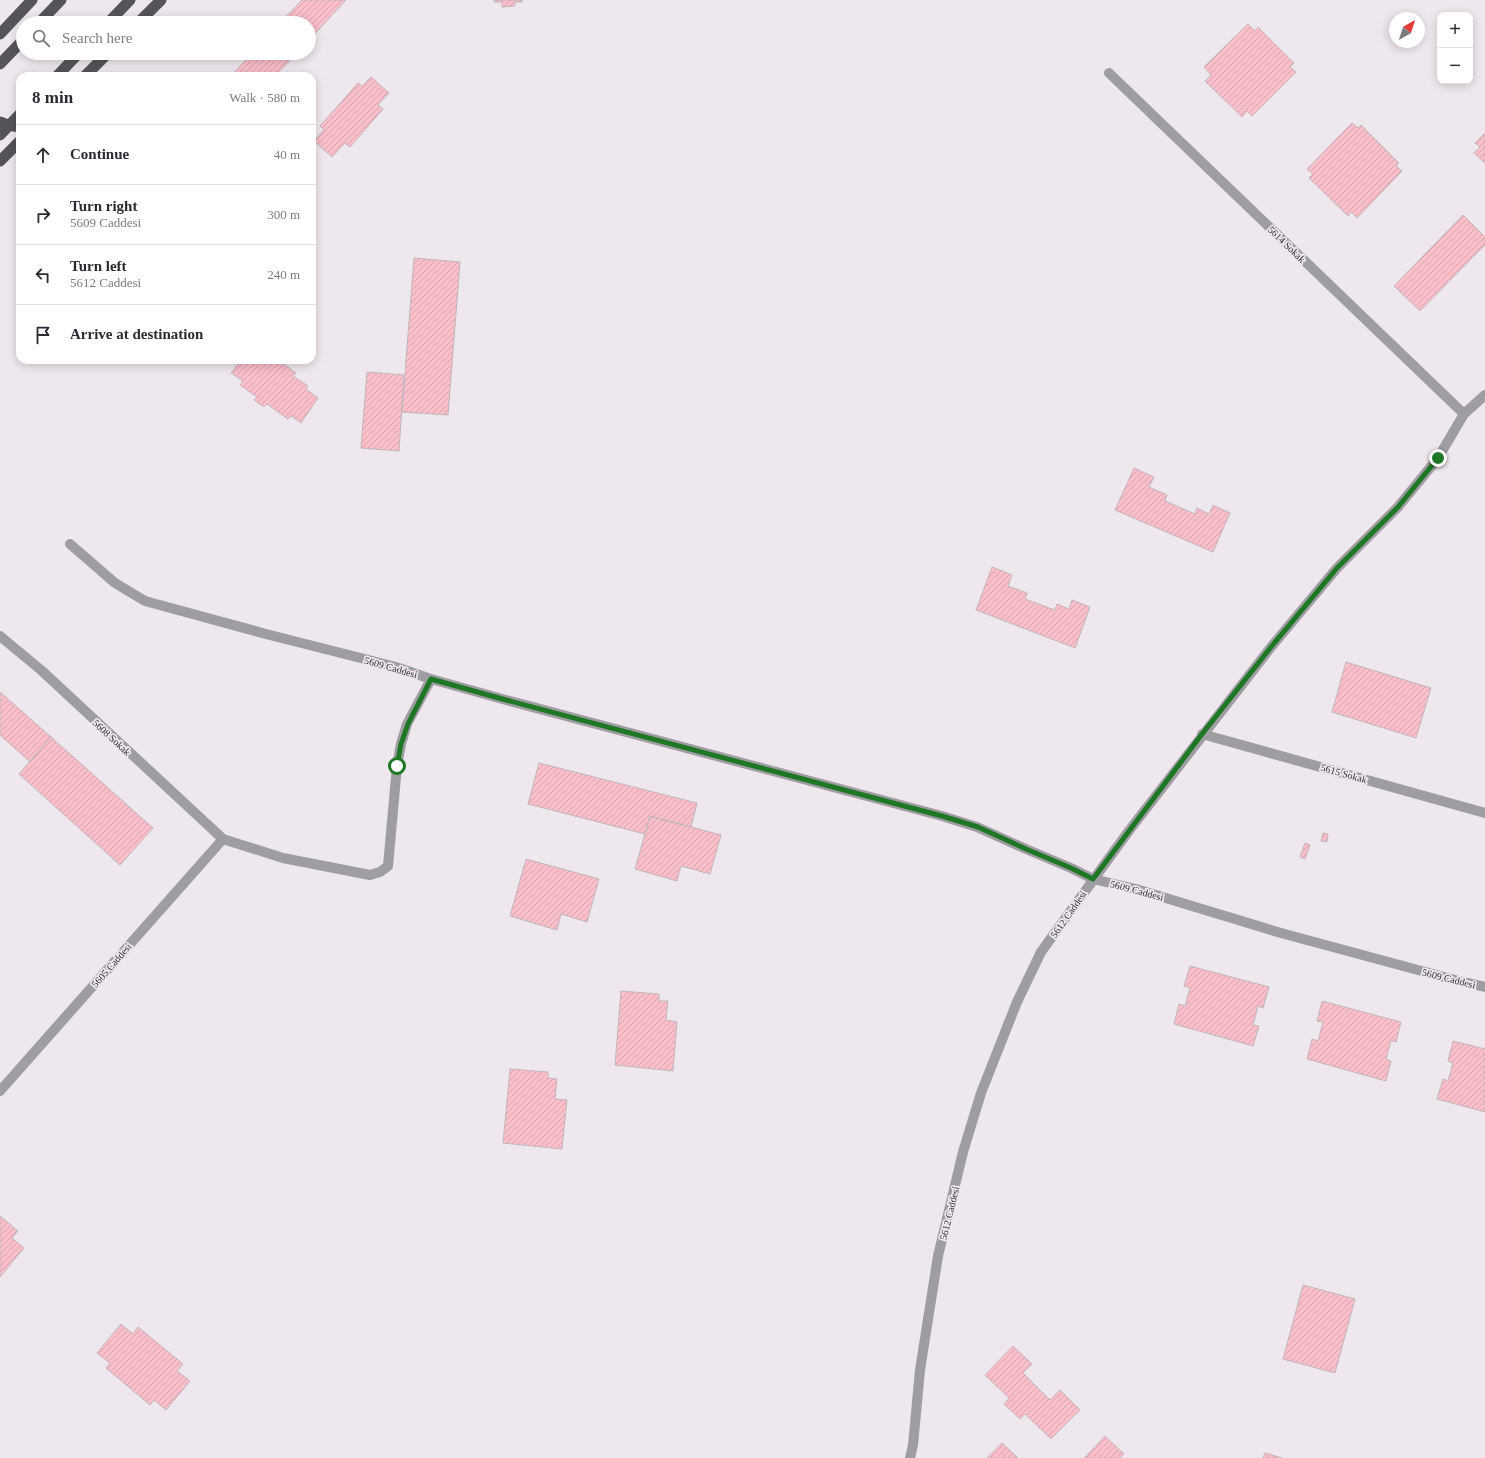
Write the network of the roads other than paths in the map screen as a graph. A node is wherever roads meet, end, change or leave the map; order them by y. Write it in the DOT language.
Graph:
graph roads {
  1 [pos="32,0"];
  2 [pos="60,0"];
  3 [pos="130,0"];
  4 [pos="161,0"];
  5 [pos="17,16"];
  6 [pos="45,16"];
  7 [pos="115,16"];
  8 [pos="145,16"];
  9 [pos="16,17"];
  10 [pos="0,34"];
  11 [pos="16,47"];
  12 [pos="72,60"];
  13 [pos="101,60"];
  14 [pos="0,64"];
  15 [pos="61,72"];
  16 [pos="89,72"];
  17 [pos="1109,73"];
  18 [pos="16,118"];
  19 [pos="0,122"];
  20 [pos="16,126"];
  21 [pos="0,135"];
  22 [pos="16,145"];
  23 [pos="0,161"];
  24 [pos="1485,394"];
  25 [pos="1464,414"];
  26 [pos="70,544"];
  27 [pos="0,636"];
  28 [pos="431,679"];
  29 [pos="1202,734"];
  30 [pos="1485,813"];
  31 [pos="223,838"];
  32 [pos="1093,879"];
  33 [pos="1485,987"];
  34 [pos="0,1091"];
  35 [pos="910,1458"];
  1 -- 5 [label="highway"];
  2 -- 6 [label="highway"];
  3 -- 7 [label="highway"];
  4 -- 8 [label="highway"];
  9 -- 10 [label="highway"];
  11 -- 14 [label="highway"];
  12 -- 15 [label="highway"];
  13 -- 16 [label="highway"];
  17 -- 25 [label="street, 5614 Sokak"];
  18 -- 21 [label="highway, bridge"];
  19 -- 20 [label="highway"];
  22 -- 23 [label="highway"];
  24 -- 25 [label="street, 5612 Caddesi"];
  25 -- 29 [label="street, 5612 Caddesi"];
  26 -- 28 [label="street, 5609 Caddesi"];
  27 -- 31 [label="street, 5608 Sokak"];
  28 -- 31 [label="street"];
  28 -- 32 [label="street, 5609 Caddesi"];
  29 -- 30 [label="street, 5615 Sokak"];
  29 -- 32 [label="street, 5612 Caddesi"];
  31 -- 34 [label="street, 5605 Caddesi"];
  32 -- 33 [label="street, 5609 Caddesi"];
  32 -- 35 [label="street, 5612 Caddesi"];
}
